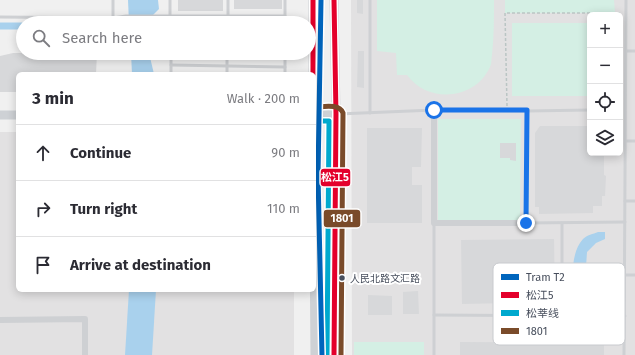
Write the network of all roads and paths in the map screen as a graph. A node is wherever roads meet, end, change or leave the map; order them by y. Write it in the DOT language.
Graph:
graph roads {
  1 [pos="112,0"];
  2 [pos="170,0"];
  3 [pos="228,0"];
  4 [pos="285,0"];
  5 [pos="313,0"];
  6 [pos="334,0"];
  7 [pos="370,0"];
  8 [pos="626,0"];
  9 [pos="626,13"];
  10 [pos="113,16"];
  11 [pos="126,16"];
  12 [pos="157,16"];
  13 [pos="157,16"];
  14 [pos="170,16"];
  15 [pos="228,16"];
  16 [pos="285,16"];
  17 [pos="313,16"];
  18 [pos="0,17"];
  19 [pos="16,17"];
  20 [pos="627,51"];
  21 [pos="635,51"];
  22 [pos="171,60"];
  23 [pos="227,60"];
  24 [pos="285,60"];
  25 [pos="313,60"];
  26 [pos="171,65"];
  27 [pos="227,66"];
  28 [pos="285,67"];
  29 [pos="171,72"];
  30 [pos="227,72"];
  31 [pos="285,72"];
  32 [pos="313,72"];
  33 [pos="434,110"];
  34 [pos="507,110"];
  35 [pos="527,110"];
  36 [pos="587,110"];
  37 [pos="626,110"];
  38 [pos="316,114"];
  39 [pos="336,114"];
  40 [pos="370,114"];
  41 [pos="0,115"];
  42 [pos="16,115"];
  43 [pos="626,141"];
  44 [pos="635,141"];
  45 [pos="625,201"];
  46 [pos="635,201"];
  47 [pos="434,222"];
  48 [pos="562,222"];
  49 [pos="625,222"];
  50 [pos="526,223"];
  51 [pos="562,263"];
  52 [pos="625,275"];
  53 [pos="635,275"];
  54 [pos="314,292"];
  55 [pos="434,315"];
  56 [pos="493,315"];
  57 [pos="625,316"];
  58 [pos="0,320"];
  59 [pos="624,345"];
  60 [pos="84,355"];
  61 [pos="314,355"];
  62 [pos="334,355"];
  63 [pos="434,355"];
  64 [pos="624,355"];
  1 -- 10 [label="lane"];
  2 -- 14 [label="lane"];
  3 -- 15 [label="lane"];
  4 -- 16 [label="lane"];
  5 -- 17 [label="main road"];
  6 -- 39 [label="main road"];
  7 -- 40 [label="lane"];
  8 -- 9 [label="lane"];
  9 -- 20 [label="lane"];
  9 -- 34 [label="path"];
  11 -- 13 [label="lane"];
  12 -- 14 [label="lane"];
  14 -- 15 [label="lane"];
  15 -- 16 [label="lane"];
  18 -- 19 [label="lane"];
  20 -- 21 [label="lane"];
  20 -- 37 [label="lane"];
  22 -- 26 [label="lane"];
  23 -- 27 [label="lane"];
  24 -- 28 [label="lane"];
  25 -- 32 [label="main road"];
  26 -- 27 [label="lane"];
  26 -- 29 [label="lane"];
  27 -- 28 [label="lane"];
  27 -- 30 [label="lane"];
  28 -- 31 [label="lane"];
  33 -- 34 [label="lane"];
  33 -- 40 [label="lane"];
  33 -- 47 [label="street"];
  34 -- 35 [label="lane"];
  35 -- 36 [label="lane"];
  35 -- 50 [label="lane"];
  37 -- 43 [label="lane"];
  38 -- 39 [label="main road"];
  39 -- 40 [label="lane"];
  39 -- 62 [label="main road"];
  41 -- 42 [label="main road"];
  43 -- 44 [label="lane"];
  43 -- 45 [label="lane"];
  45 -- 46 [label="lane"];
  45 -- 49 [label="lane"];
  47 -- 50 [label="street"];
  47 -- 55 [label="lane"];
  48 -- 49 [label="lane"];
  48 -- 50 [label="lane"];
  48 -- 51 [label="lane"];
  49 -- 52 [label="lane"];
  52 -- 53 [label="lane"];
  52 -- 57 [label="lane"];
  54 -- 61 [label="main road"];
  55 -- 56 [label="lane"];
  55 -- 63 [label="lane"];
  58 -- 60 [label="street"];
  59 -- 64 [label="lane"];
}
